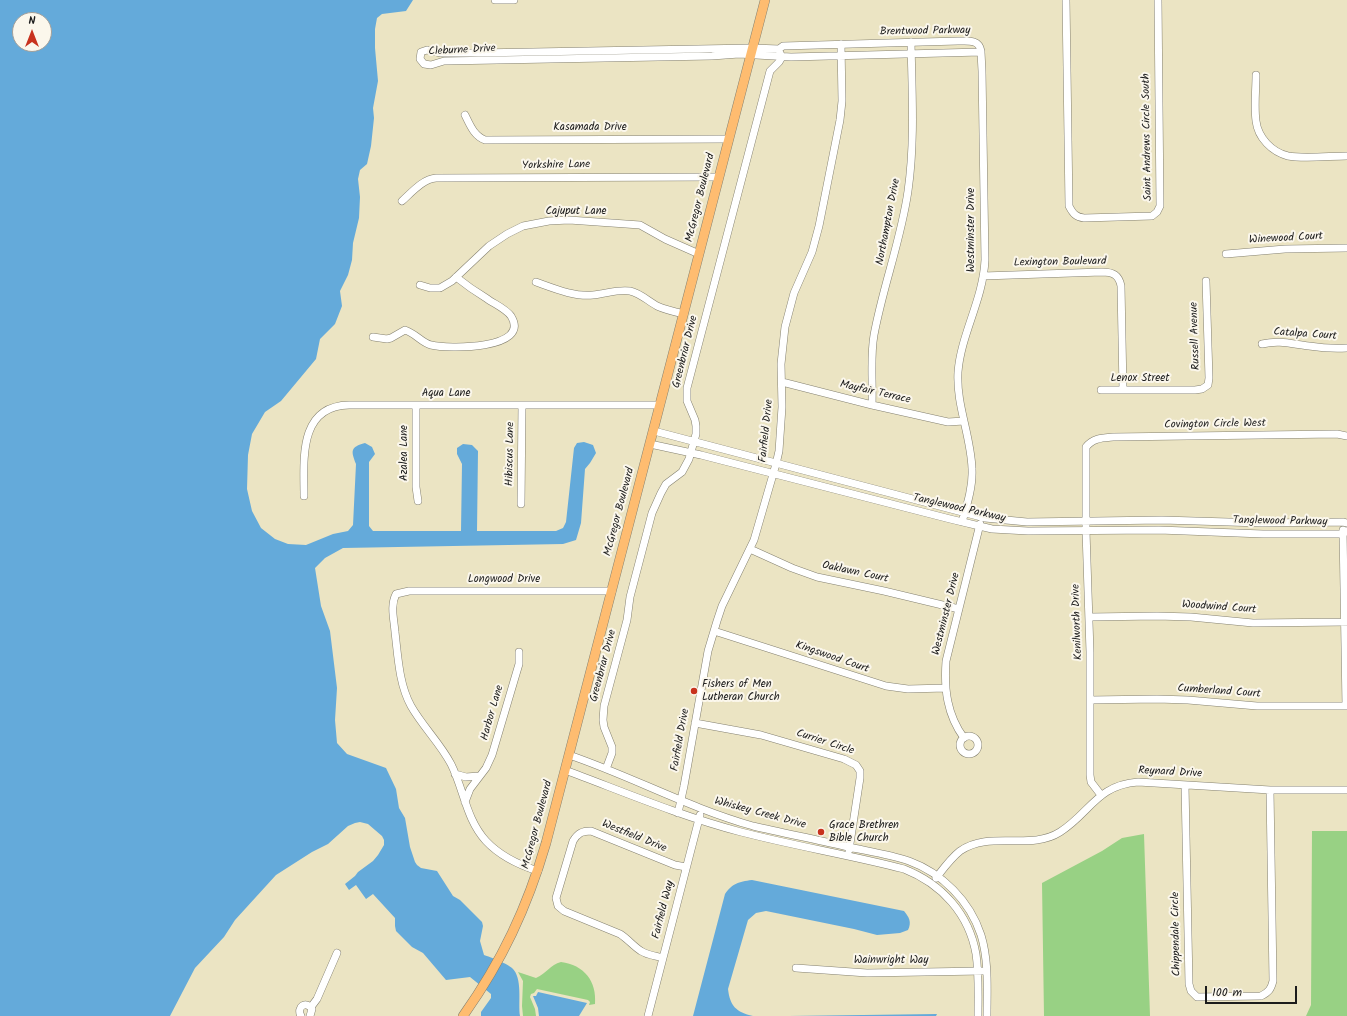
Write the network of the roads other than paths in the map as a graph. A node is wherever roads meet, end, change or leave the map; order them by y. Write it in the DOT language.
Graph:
graph roads {
  1 [pos="495,0"];
  2 [pos="514,0"];
  3 [pos="765,0"];
  4 [pos="1066,0"];
  5 [pos="1158,0"];
  6 [pos="911,42"];
  7 [pos="841,44"];
  8 [pos="779,49"];
  9 [pos="752,51"];
  10 [pos="981,52"];
  11 [pos="911,54"];
  12 [pos="580,55"];
  13 [pos="842,56"];
  14 [pos="782,57"];
  15 [pos="1256,75"];
  16 [pos="465,115"];
  17 [pos="729,139"];
  18 [pos="1347,156"];
  19 [pos="719,177"];
  20 [pos="402,201"];
  21 [pos="1347,248"];
  22 [pos="699,254"];
  23 [pos="1226,254"];
  24 [pos="983,276"];
  25 [pos="456,277"];
  26 [pos="1206,281"];
  27 [pos="536,282"];
  28 [pos="420,285"];
  29 [pos="684,314"];
  30 [pos="373,337"];
  31 [pos="1262,344"];
  32 [pos="1347,348"];
  33 [pos="782,382"];
  34 [pos="1101,390"];
  35 [pos="1123,390"];
  36 [pos="1179,390"];
  37 [pos="416,405"];
  38 [pos="522,405"];
  39 [pos="660,405"];
  40 [pos="872,405"];
  41 [pos="964,421"];
  42 [pos="654,432"];
  43 [pos="1347,436"];
  44 [pos="693,442"];
  45 [pos="650,444"];
  46 [pos="1087,446"];
  47 [pos="690,453"];
  48 [pos="776,464"];
  49 [pos="773,474"];
  50 [pos="304,496"];
  51 [pos="418,501"];
  52 [pos="521,504"];
  53 [pos="965,514"];
  54 [pos="981,518"];
  55 [pos="1173,520"];
  56 [pos="1086,521"];
  57 [pos="962,522"];
  58 [pos="1259,523"];
  59 [pos="1345,523"];
  60 [pos="980,526"];
  61 [pos="1173,530"];
  62 [pos="1086,531"];
  63 [pos="1345,533"];
  64 [pos="1258,534"];
  65 [pos="750,549"];
  66 [pos="612,591"];
  67 [pos="958,609"];
  68 [pos="1090,617"];
  69 [pos="1346,622"];
  70 [pos="714,631"];
  71 [pos="519,652"];
  72 [pos="946,688"];
  73 [pos="1090,700"];
  74 [pos="1346,706"];
  75 [pos="695,723"];
  76 [pos="964,738"];
  77 [pos="569,755"];
  78 [pos="606,769"];
  79 [pos="565,770"];
  80 [pos="456,774"];
  81 [pos="479,776"];
  82 [pos="1186,785"];
  83 [pos="1270,790"];
  84 [pos="1347,790"];
  85 [pos="1101,794"];
  86 [pos="681,800"];
  87 [pos="465,802"];
  88 [pos="701,809"];
  89 [pos="678,813"];
  90 [pos="698,819"];
  91 [pos="850,847"];
  92 [pos="848,856"];
  93 [pos="686,867"];
  94 [pos="538,871"];
  95 [pos="938,876"];
  96 [pos="932,883"];
  97 [pos="337,953"];
  98 [pos="663,958"];
  99 [pos="796,968"];
  100 [pos="986,971"];
  101 [pos="978,972"];
  102 [pos="311,1007"];
  103 [pos="301,1016"];
  104 [pos="311,1016"];
  105 [pos="463,1016"];
  106 [pos="648,1016"];
  107 [pos="978,1016"];
  108 [pos="987,1016"];
  1 -- 2 [label="street"];
  3 -- 9 [label="main road, McGregor Boulevard"];
  4 -- 5 [label="street, Saint Andrews Circle South"];
  6 -- 7 [label="street, Brentwood Parkway"];
  6 -- 10 [label="street, Brentwood Parkway"];
  6 -- 11 [label="street, Northampton Drive"];
  7 -- 8 [label="street, Brentwood Parkway"];
  7 -- 13 [label="street, Fairfield Drive"];
  8 -- 9 [label="street, Brentwood Parkway"];
  8 -- 14 [label="street"];
  9 -- 12 [label="street, Cleburne Drive"];
  9 -- 14 [label="street, Brentwood Parkway"];
  9 -- 17 [label="main road, McGregor Boulevard"];
  10 -- 11 [label="street, Brentwood Parkway"];
  10 -- 24 [label="street, Westminster Drive"];
  11 -- 13 [label="street, Brentwood Parkway"];
  11 -- 40 [label="street, Northampton Drive"];
  12 -- 12 [label="street, Cleburne Drive"];
  13 -- 14 [label="street, Brentwood Parkway"];
  13 -- 33 [label="street, Fairfield Drive"];
  14 -- 44 [label="street, Greenbriar Drive"];
  15 -- 18 [label="street"];
  16 -- 17 [label="street, Kasamada Drive"];
  17 -- 19 [label="main road, McGregor Boulevard"];
  19 -- 20 [label="street, Yorkshire Lane"];
  19 -- 22 [label="main road, McGregor Boulevard"];
  21 -- 23 [label="street, Winewood Court"];
  22 -- 25 [label="street, Cajuput Lane"];
  22 -- 29 [label="main road, McGregor Boulevard"];
  24 -- 35 [label="street, Lexington Boulevard"];
  24 -- 41 [label="street, Westminster Drive"];
  25 -- 28 [label="street, Cajuput Lane"];
  25 -- 30 [label="street"];
  26 -- 36 [label="street, Russell Avenue"];
  27 -- 29 [label="street"];
  29 -- 39 [label="main road, McGregor Boulevard"];
  31 -- 32 [label="street, Catalpa Court"];
  33 -- 40 [label="street, Mayfair Terrace"];
  33 -- 48 [label="street, Fairfield Drive"];
  34 -- 35 [label="street, Lenox Street"];
  35 -- 36 [label="street, Lenox Street"];
  37 -- 38 [label="street, Aqua Lane"];
  37 -- 50 [label="street, Aqua Lane"];
  37 -- 51 [label="street, Azalea Lane"];
  38 -- 39 [label="street, Aqua Lane"];
  38 -- 52 [label="street, Hibiscus Lane"];
  39 -- 42 [label="main road, McGregor Boulevard"];
  40 -- 41 [label="street, Mayfair Terrace"];
  41 -- 53 [label="street, Westminster Drive"];
  42 -- 44 [label="street, Tanglewood Parkway"];
  42 -- 45 [label="main road, McGregor Boulevard"];
  43 -- 46 [label="street, Covington Circle West"];
  44 -- 47 [label="street, Greenbriar Drive"];
  44 -- 48 [label="street, Tanglewood Parkway"];
  45 -- 47 [label="street, Tanglewood Parkway"];
  45 -- 66 [label="main road, McGregor Boulevard"];
  46 -- 56 [label="street, Kenilworth Drive"];
  47 -- 49 [label="street, Tanglewood Parkway"];
  47 -- 78 [label="street, Greenbriar Drive"];
  48 -- 49 [label="street, Fairfield Drive"];
  48 -- 53 [label="street, Tanglewood Parkway"];
  49 -- 57 [label="street, Tanglewood Parkway"];
  49 -- 65 [label="street, Fairfield Drive"];
  53 -- 54 [label="street, Tanglewood Parkway"];
  53 -- 57 [label="street, Westminster Drive"];
  54 -- 56 [label="street, Tanglewood Parkway"];
  54 -- 60 [label="street, Westminster Drive"];
  55 -- 56 [label="street, Tanglewood Parkway"];
  55 -- 58 [label="street, Tanglewood Parkway"];
  55 -- 61 [label="street"];
  56 -- 62 [label="street, Kenilworth Drive"];
  57 -- 60 [label="street, Tanglewood Parkway"];
  58 -- 59 [label="street, Tanglewood Parkway"];
  58 -- 64 [label="street"];
  59 -- 63 [label="street, Tanglewood Parkway"];
  60 -- 62 [label="street, Tanglewood Parkway"];
  60 -- 67 [label="street, Westminster Drive"];
  61 -- 62 [label="street, Tanglewood Parkway"];
  61 -- 64 [label="street, Tanglewood Parkway"];
  62 -- 68 [label="street, Kenilworth Drive"];
  63 -- 64 [label="street, Tanglewood Parkway"];
  63 -- 69 [label="street, Tanglewood Parkway"];
  65 -- 67 [label="street, Oaklawn Court"];
  65 -- 70 [label="street, Fairfield Drive"];
  66 -- 77 [label="main road, McGregor Boulevard"];
  66 -- 80 [label="street, Longwood Drive"];
  67 -- 72 [label="street, Westminster Drive"];
  68 -- 69 [label="street, Woodwind Court"];
  68 -- 73 [label="street, Kenilworth Drive"];
  69 -- 74 [label="street, Tanglewood Parkway"];
  70 -- 72 [label="street, Kingswood Court"];
  70 -- 75 [label="street, Fairfield Drive"];
  71 -- 81 [label="street, Harbor Lane"];
  72 -- 76 [label="street, Westminster Drive"];
  73 -- 74 [label="street, Cumberland Court"];
  73 -- 85 [label="street, Kenilworth Drive"];
  75 -- 86 [label="street, Fairfield Drive"];
  75 -- 91 [label="street, Currier Circle"];
  77 -- 78 [label="street, Whiskey Creek Drive"];
  77 -- 79 [label="main road, McGregor Boulevard"];
  78 -- 86 [label="street, Whiskey Creek Drive"];
  79 -- 89 [label="street, Whiskey Creek Drive"];
  79 -- 94 [label="main road, McGregor Boulevard"];
  80 -- 81 [label="street"];
  80 -- 87 [label="street"];
  81 -- 87 [label="street, Harbor Lane"];
  82 -- 83 [label="street, Reynard Drive"];
  82 -- 83 [label="street, Chippendale Circle"];
  82 -- 85 [label="street, Reynard Drive"];
  83 -- 84 [label="street, Reynard Drive"];
  85 -- 95 [label="street, Reynard Drive"];
  86 -- 88 [label="street, Whiskey Creek Drive"];
  86 -- 89 [label="street, Fairfield Drive"];
  87 -- 94 [label="street"];
  88 -- 90 [label="street, Fairfield Way"];
  88 -- 91 [label="street, Whiskey Creek Drive"];
  89 -- 90 [label="street, Whiskey Creek Drive"];
  90 -- 92 [label="street, Whiskey Creek Drive"];
  90 -- 93 [label="street, Fairfield Way"];
  91 -- 92 [label="street, Currier Circle"];
  91 -- 95 [label="street, Whiskey Creek Drive"];
  92 -- 96 [label="street, Whiskey Creek Drive"];
  93 -- 98 [label="street, Fairfield Way"];
  93 -- 98 [label="street, Westfield Drive"];
  94 -- 105 [label="main road, McGregor Boulevard"];
  95 -- 96 [label="street, Reynard Drive"];
  95 -- 100 [label="street, Whiskey Creek Drive"];
  96 -- 101 [label="street, Whiskey Creek Drive"];
  97 -- 102 [label="street"];
  98 -- 106 [label="street, Fairfield Way"];
  99 -- 101 [label="street, Wainwright Way"];
  100 -- 101 [label="street, Wainwright Way"];
  100 -- 108 [label="street, Whiskey Creek Drive"];
  101 -- 107 [label="street, Whiskey Creek Drive"];
  102 -- 103 [label="street"];
  102 -- 104 [label="street"];
}
